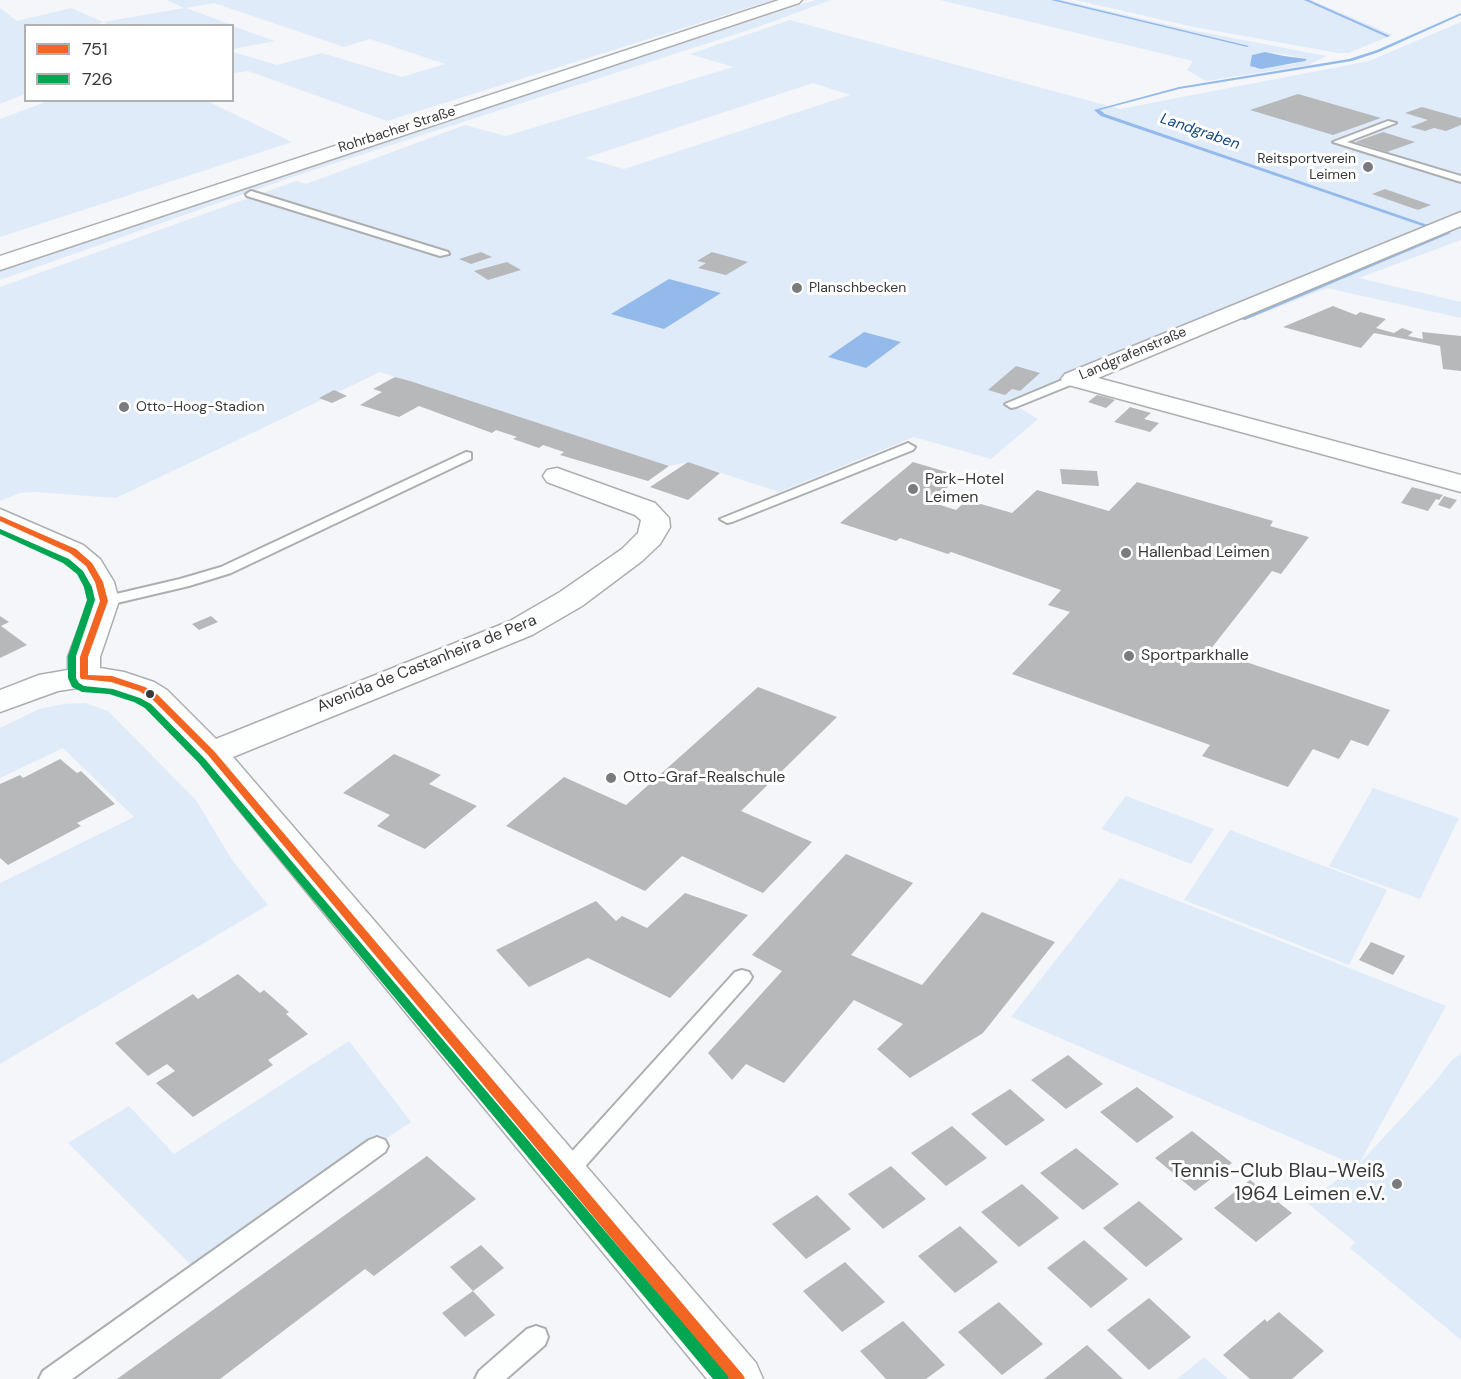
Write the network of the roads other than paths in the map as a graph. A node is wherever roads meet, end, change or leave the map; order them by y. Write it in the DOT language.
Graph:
graph roads {
  1 [pos="794,0"];
  2 [pos="1391,123"];
  3 [pos="1461,179"];
  4 [pos="251,194"];
  5 [pos="1446,225"];
  6 [pos="444,254"];
  7 [pos="0,263"];
  8 [pos="1074,379"];
  9 [pos="1011,404"];
  10 [pos="908,447"];
  11 [pos="466,456"];
  12 [pos="557,476"];
  13 [pos="1461,484"];
  14 [pos="0,518"];
  15 [pos="728,519"];
  16 [pos="104,601"];
  17 [pos="84,677"];
  18 [pos="0,702"];
  19 [pos="211,753"];
  20 [pos="742,977"];
  21 [pos="377,1146"];
  22 [pos="566,1174"];
  23 [pos="536,1338"];
  24 [pos="52,1379"];
  25 [pos="488,1379"];
  26 [pos="738,1379"];
  1 -- 7 [label="street, Rohrbacher Straße"];
  2 -- 3 [label="lane"];
  4 -- 6 [label="lane"];
  5 -- 8 [label="street, Landgrafenstraße"];
  8 -- 9 [label="lane"];
  8 -- 13 [label="street, Landgrafenstraße"];
  10 -- 15 [label="lane"];
  11 -- 16 [label="lane"];
  12 -- 19 [label="street, Avenida de Castanheira de Pera"];
  14 -- 16 [label="street"];
  16 -- 17 [label="street"];
  17 -- 18 [label="street"];
  17 -- 19 [label="street"];
  19 -- 22 [label="street"];
  20 -- 22 [label="lane"];
  21 -- 24 [label="lane"];
  22 -- 26 [label="street"];
  23 -- 25 [label="lane"];
}
